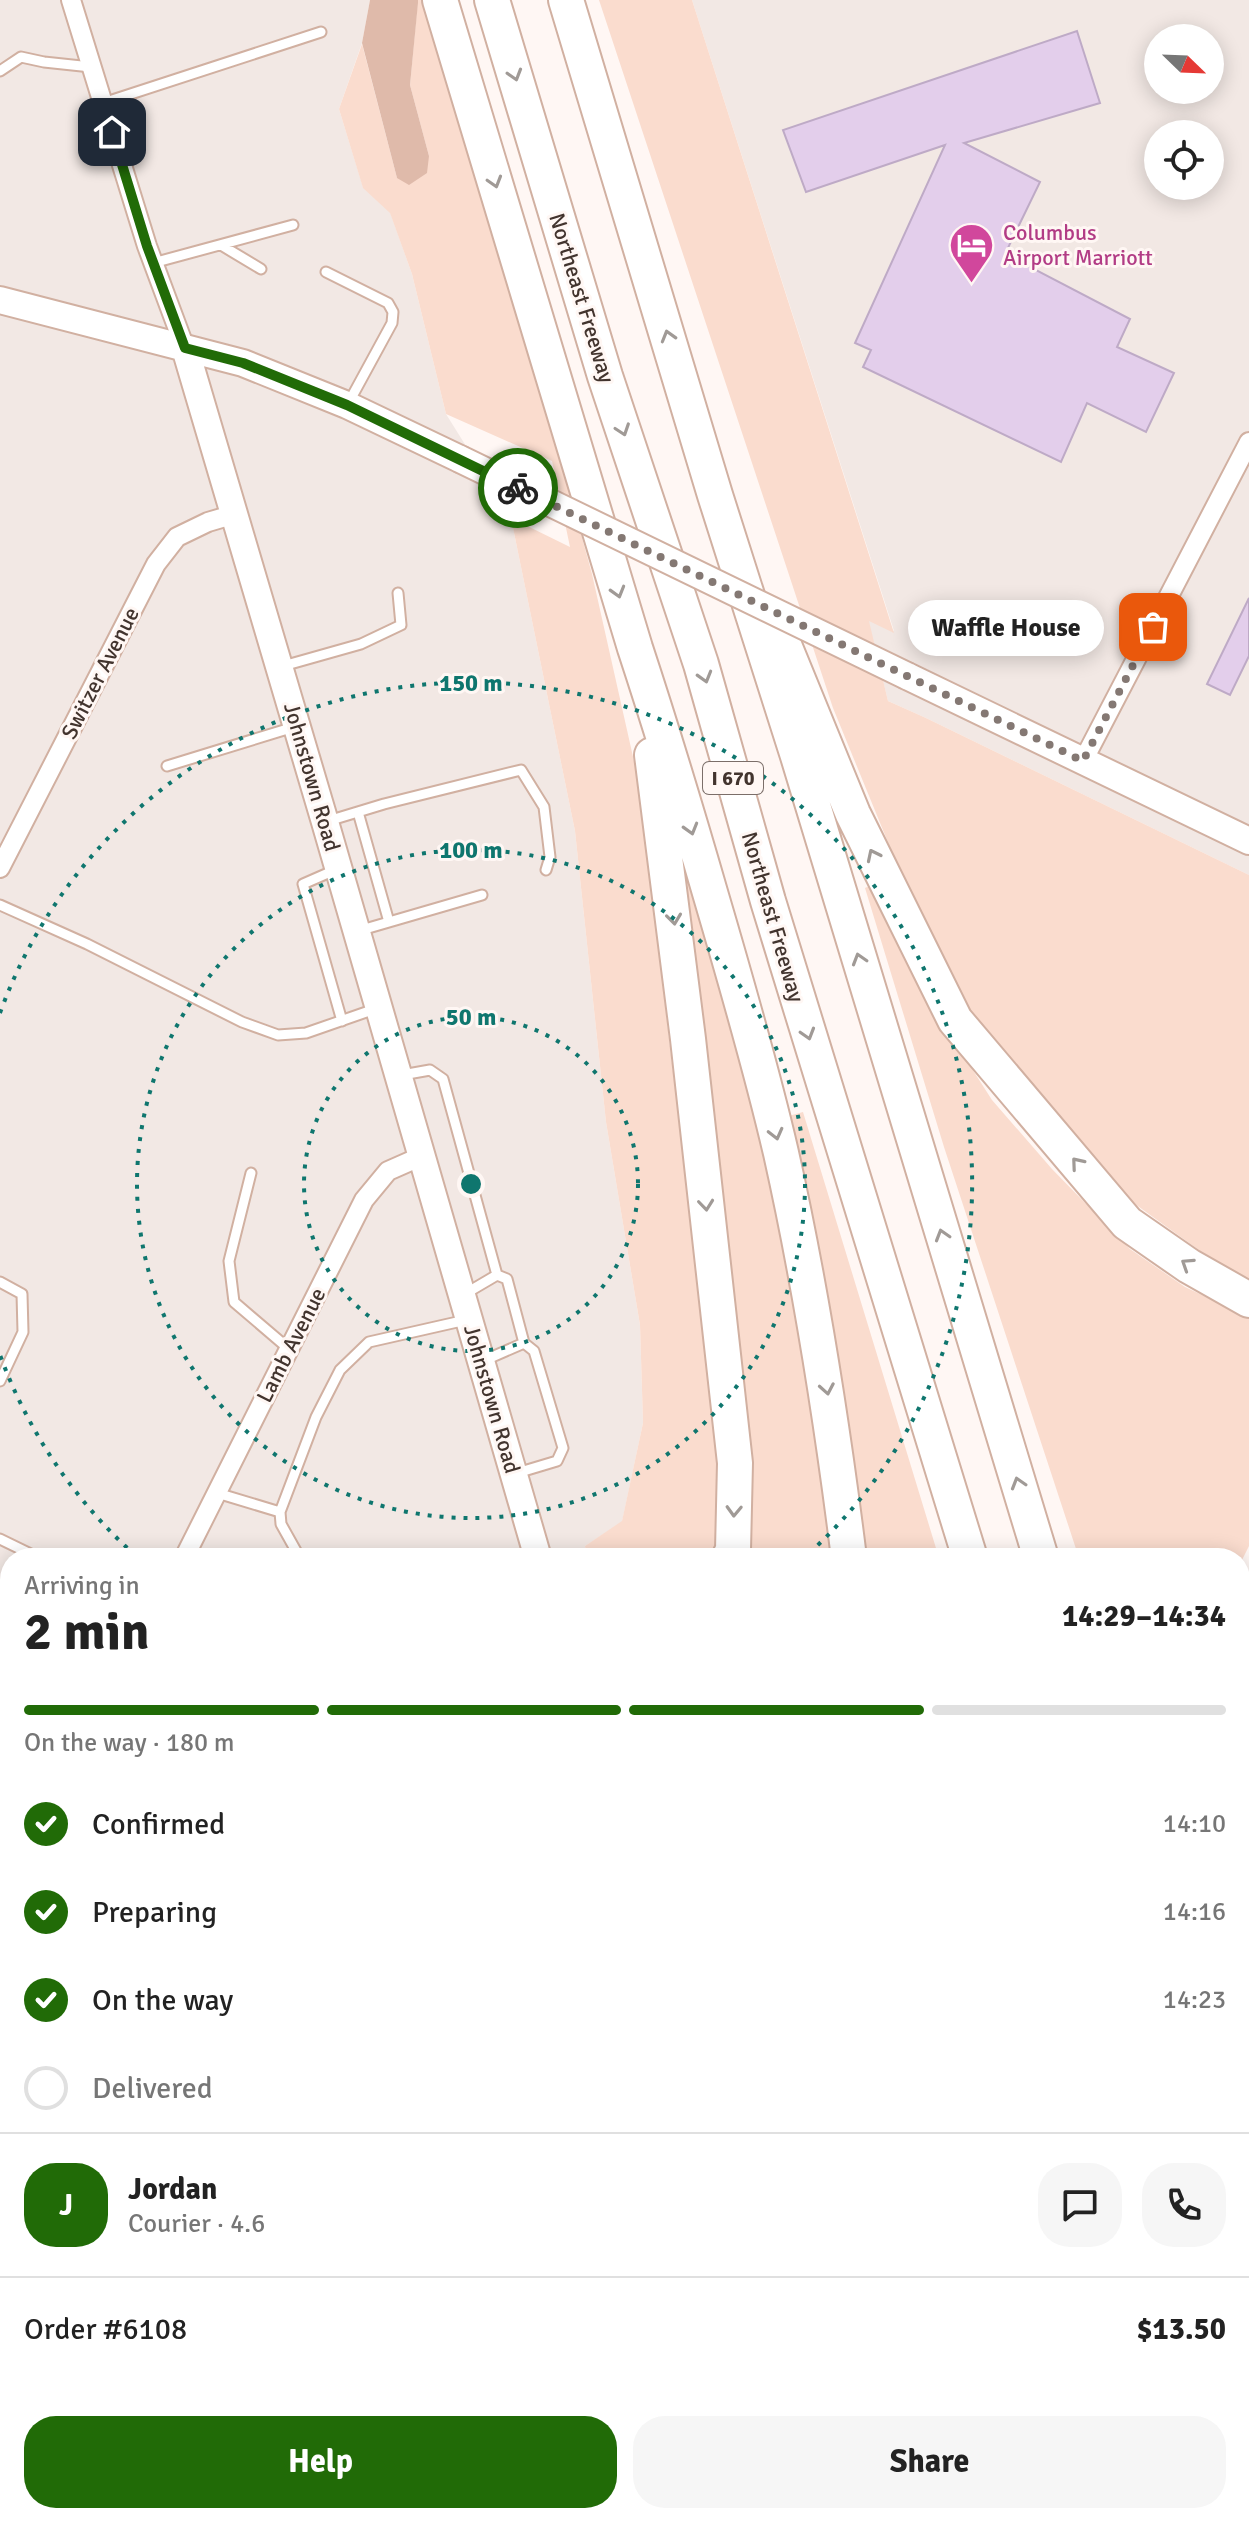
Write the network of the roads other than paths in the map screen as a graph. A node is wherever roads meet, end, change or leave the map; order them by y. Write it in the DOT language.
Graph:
graph roads {
  1 [pos="71,0"];
  2 [pos="440,0"];
  3 [pos="492,0"];
  4 [pos="566,0"];
  5 [pos="321,32"];
  6 [pos="92,68"];
  7 [pos="0,71"];
  8 [pos="103,103"];
  9 [pos="293,225"];
  10 [pos="221,245"];
  11 [pos="153,263"];
  12 [pos="261,269"];
  13 [pos="326,272"];
  14 [pos="0,300"];
  15 [pos="185,348"];
  16 [pos="347,405"];
  17 [pos="1249,442"];
  18 [pos="715,495"];
  19 [pos="235,514"];
  20 [pos="398,593"];
  21 [pos="635,648"];
  22 [pos="280,667"];
  23 [pos="297,726"];
  24 [pos="1083,761"];
  25 [pos="167,766"];
  26 [pos="358,812"];
  27 [pos="325,822"];
  28 [pos="1249,841"];
  29 [pos="0,868"];
  30 [pos="339,869"];
  31 [pos="546,870"];
  32 [pos="482,895"];
  33 [pos="0,905"];
  34 [pos="389,922"];
  35 [pos="356,932"];
  36 [pos="379,1008"];
  37 [pos="342,1021"];
  38 [pos="399,1076"];
  39 [pos="422,1156"];
  40 [pos="251,1173"];
  41 [pos="497,1275"];
  42 [pos="0,1282"];
  43 [pos="1249,1300"];
  44 [pos="466,1307"];
  45 [pos="524,1343"];
  46 [pos="289,1349"];
  47 [pos="481,1362"];
  48 [pos="0,1381"];
  49 [pos="513,1474"];
  50 [pos="217,1493"];
  51 [pos="280,1512"];
  52 [pos="0,1539"];
  53 [pos="18,1548"];
  54 [pos="189,1548"];
  55 [pos="294,1548"];
  56 [pos="535,1548"];
  57 [pos="733,1548"];
  58 [pos="848,1548"];
  59 [pos="967,1548"];
  60 [pos="1038,1548"];
  1 -- 6 [label="street, Johnstown Road"];
  2 -- 21 [label="highway, one-way"];
  3 -- 59 [label="highway, Northeast Freeway / I 670, one-way"];
  18 -- 4 [label="highway, one-way"];
  5 -- 8 [label="lane"];
  6 -- 7 [label="lane"];
  6 -- 8 [label="street, Johnstown Road"];
  8 -- 11 [label="street, Johnstown Road"];
  9 -- 10 [label="lane"];
  10 -- 11 [label="lane"];
  10 -- 12 [label="lane"];
  11 -- 15 [label="street, Johnstown Road"];
  13 -- 16 [label="lane"];
  14 -- 15 [label="main road"];
  15 -- 16 [label="main road"];
  15 -- 19 [label="main road, Johnstown Road"];
  16 -- 24 [label="main road, bridge"];
  17 -- 24 [label="street"];
  43 -- 18 [label="highway, one-way"];
  60 -- 18 [label="highway, one-way"];
  19 -- 22 [label="main road, Johnstown Road"];
  19 -- 29 [label="street, Switzer Avenue"];
  20 -- 22 [label="lane"];
  21 -- 57 [label="highway, one-way"];
  21 -- 58 [label="highway, one-way"];
  22 -- 23 [label="main road, Johnstown Road"];
  23 -- 25 [label="lane"];
  23 -- 27 [label="main road, Johnstown Road"];
  24 -- 28 [label="main road"];
  26 -- 27 [label="lane"];
  26 -- 31 [label="lane"];
  26 -- 34 [label="lane"];
  27 -- 30 [label="main road, Johnstown Road"];
  30 -- 35 [label="main road, Johnstown Road"];
  30 -- 37 [label="lane"];
  32 -- 34 [label="lane"];
  33 -- 37 [label="lane"];
  34 -- 35 [label="lane"];
  35 -- 36 [label="main road, Johnstown Road"];
  36 -- 37 [label="lane"];
  36 -- 38 [label="main road, Johnstown Road"];
  38 -- 39 [label="main road, Johnstown Road"];
  38 -- 41 [label="lane"];
  39 -- 44 [label="main road, Johnstown Road"];
  39 -- 46 [label="street, Lamb Avenue"];
  40 -- 46 [label="lane"];
  41 -- 44 [label="lane"];
  41 -- 45 [label="lane"];
  42 -- 48 [label="lane"];
  44 -- 47 [label="main road, Johnstown Road"];
  44 -- 51 [label="lane"];
  45 -- 47 [label="lane"];
  45 -- 49 [label="lane"];
  46 -- 50 [label="street, Lamb Avenue"];
  47 -- 49 [label="main road, Johnstown Road"];
  49 -- 56 [label="main road, Johnstown Road"];
  50 -- 51 [label="lane"];
  50 -- 54 [label="street, Lamb Avenue"];
  51 -- 55 [label="lane"];
  52 -- 53 [label="lane"];
}
